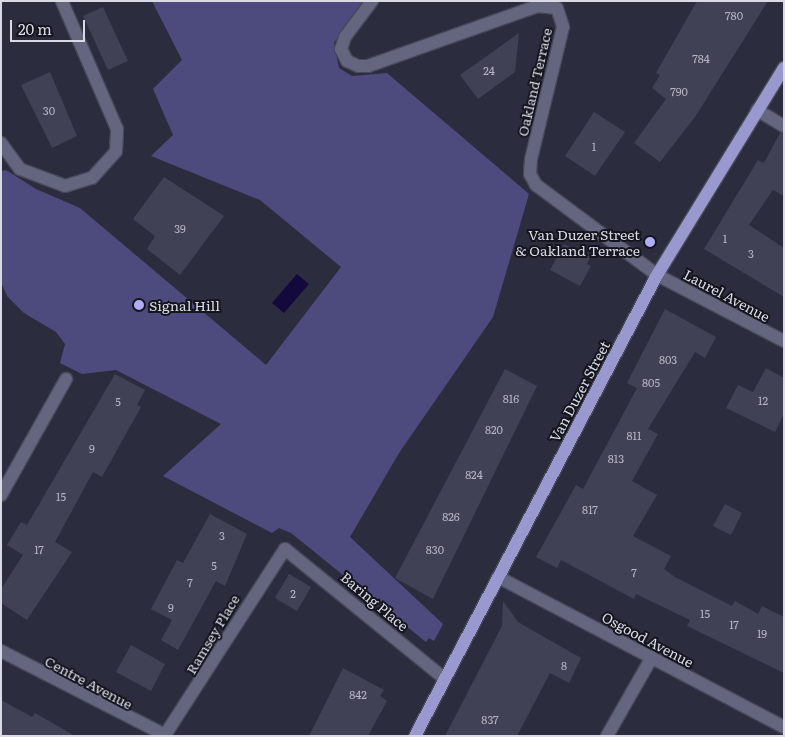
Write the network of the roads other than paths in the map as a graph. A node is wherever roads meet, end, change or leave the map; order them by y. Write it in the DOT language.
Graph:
graph roads {
  1 [pos="62,1"];
  2 [pos="372,1"];
  3 [pos="784,68"];
  4 [pos="757,110"];
  5 [pos="784,126"];
  6 [pos="1,143"];
  7 [pos="657,275"];
  8 [pos="784,341"];
  9 [pos="66,379"];
  10 [pos="1,494"];
  11 [pos="285,549"];
  12 [pos="498,577"];
  13 [pos="1,651"];
  14 [pos="652,658"];
  15 [pos="445,679"];
  16 [pos="784,727"];
  17 [pos="165,735"];
  18 [pos="415,736"];
  19 [pos="607,736"];
  1 -- 6 [label="street"];
  2 -- 7 [label="street, Oakland Terrace"];
  3 -- 4 [label="main road, Van Duzer Street"];
  4 -- 5 [label="street"];
  4 -- 7 [label="main road, Van Duzer Street"];
  7 -- 8 [label="street, Laurel Avenue"];
  7 -- 12 [label="main road, Van Duzer Street"];
  9 -- 10 [label="street"];
  11 -- 15 [label="street, Baring Place"];
  11 -- 17 [label="street, Ramsey Place"];
  12 -- 14 [label="street, Osgood Avenue"];
  12 -- 15 [label="main road, Van Duzer Street"];
  13 -- 17 [label="street, Centre Avenue"];
  14 -- 16 [label="street, Osgood Avenue"];
  14 -- 19 [label="street"];
  15 -- 18 [label="main road, Van Duzer Street"];
}
